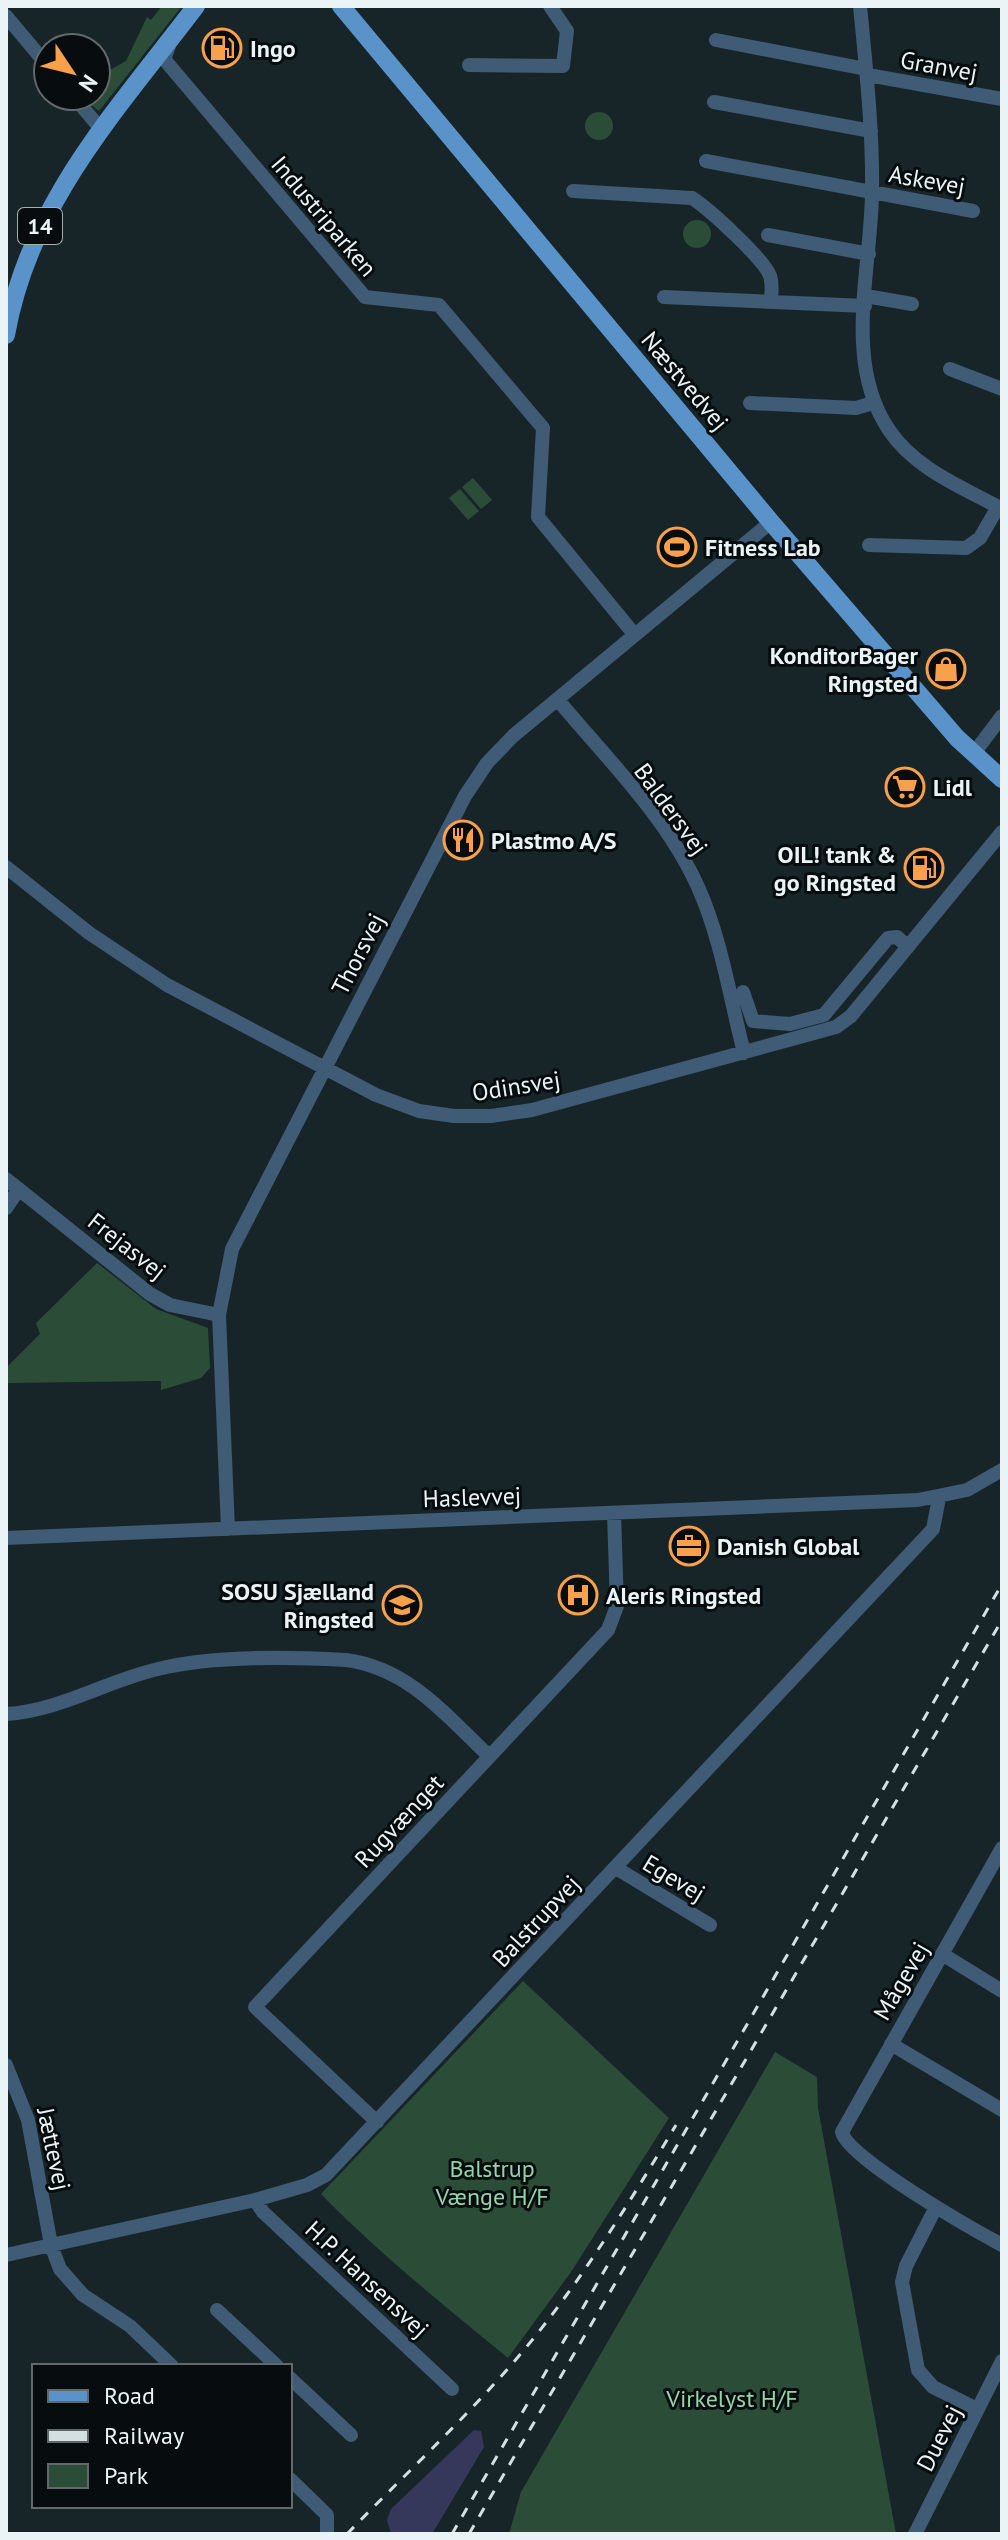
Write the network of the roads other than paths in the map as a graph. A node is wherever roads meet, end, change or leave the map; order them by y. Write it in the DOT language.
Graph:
graph roads {
  1 [pos="341,6"];
  2 [pos="550,6"];
  3 [pos="860,6"];
  4 [pos="197,9"];
  5 [pos="6,16"];
  6 [pos="716,40"];
  7 [pos="32,47"];
  8 [pos="159,60"];
  9 [pos="469,65"];
  10 [pos="867,72"];
  11 [pos="1002,99"];
  12 [pos="714,102"];
  13 [pos="87,112"];
  14 [pos="101,129"];
  15 [pos="871,131"];
  16 [pos="706,161"];
  17 [pos="573,191"];
  18 [pos="872,193"];
  19 [pos="973,211"];
  20 [pos="768,235"];
  21 [pos="869,254"];
  22 [pos="664,297"];
  23 [pos="865,301"];
  24 [pos="771,302"];
  25 [pos="912,304"];
  26 [pos="6,335"];
  27 [pos="950,369"];
  28 [pos="1002,389"];
  29 [pos="750,403"];
  30 [pos="873,403"];
  31 [pos="1000,508"];
  32 [pos="771,522"];
  33 [pos="869,545"];
  34 [pos="634,634"];
  35 [pos="558,700"];
  36 [pos="1002,716"];
  37 [pos="974,753"];
  38 [pos="1002,779"];
  39 [pos="1002,832"];
  40 [pos="6,867"];
  41 [pos="908,947"];
  42 [pos="743,992"];
  43 [pos="804,1028"];
  44 [pos="744,1053"];
  45 [pos="324,1067"];
  46 [pos="6,1179"];
  47 [pos="19,1189"];
  48 [pos="6,1208"];
  49 [pos="219,1315"];
  50 [pos="1002,1470"];
  51 [pos="939,1498"];
  52 [pos="614,1513"];
  53 [pos="228,1529"];
  54 [pos="6,1538"];
  55 [pos="6,1714"];
  56 [pos="489,1756"];
  57 [pos="1002,1848"];
  58 [pos="616,1868"];
  59 [pos="997,1870"];
  60 [pos="710,1925"];
  61 [pos="942,1954"];
  62 [pos="1002,1991"];
  63 [pos="891,2044"];
  64 [pos="6,2065"];
  65 [pos="1002,2110"];
  66 [pos="377,2122"];
  67 [pos="255,2200"];
  68 [pos="936,2207"];
  69 [pos="51,2245"];
  70 [pos="1002,2245"];
  71 [pos="6,2255"];
  72 [pos="217,2310"];
  73 [pos="1002,2361"];
  74 [pos="170,2364"];
  75 [pos="275,2364"];
  76 [pos="292,2380"];
  77 [pos="452,2389"];
  78 [pos="977,2409"];
  79 [pos="351,2435"];
  80 [pos="292,2481"];
  81 [pos="327,2534"];
  82 [pos="915,2534"];
  1 -- 32 [label="main road, Næstvedvej"];
  2 -- 9 [label="street"];
  3 -- 10 [label="street"];
  4 -- 8 [label="main road, 14"];
  5 -- 7 [label="street"];
  6 -- 10 [label="street, Granvej"];
  8 -- 14 [label="main road, 14"];
  8 -- 34 [label="street, Industriparken"];
  10 -- 11 [label="street, Granvej"];
  10 -- 15 [label="street"];
  12 -- 15 [label="street"];
  13 -- 14 [label="street"];
  14 -- 26 [label="main road, 14"];
  15 -- 18 [label="street"];
  16 -- 18 [label="street, Askevej"];
  17 -- 24 [label="street"];
  18 -- 19 [label="street, Askevej"];
  18 -- 21 [label="street"];
  20 -- 21 [label="street"];
  21 -- 23 [label="street"];
  22 -- 24 [label="street"];
  23 -- 24 [label="street"];
  23 -- 25 [label="street"];
  23 -- 30 [label="street"];
  27 -- 28 [label="street"];
  29 -- 30 [label="street"];
  30 -- 31 [label="street"];
  31 -- 33 [label="street"];
  32 -- 34 [label="street, Thorsvej"];
  32 -- 37 [label="main road, Næstvedvej"];
  34 -- 35 [label="street, Thorsvej"];
  35 -- 44 [label="street, Baldersvej"];
  35 -- 45 [label="street, Thorsvej"];
  36 -- 37 [label="street"];
  37 -- 38 [label="main road, Næstvedvej"];
  39 -- 41 [label="street, Odinsvej"];
  40 -- 45 [label="street, Odinsvej"];
  41 -- 43 [label="street, Odinsvej"];
  41 -- 43 [label="street"];
  42 -- 43 [label="street"];
  43 -- 44 [label="street, Odinsvej"];
  44 -- 45 [label="street, Odinsvej"];
  45 -- 49 [label="street, Thorsvej"];
  46 -- 47 [label="street, Frejasvej"];
  47 -- 48 [label="street"];
  47 -- 49 [label="street, Frejasvej"];
  49 -- 53 [label="street, Thorsvej"];
  50 -- 51 [label="street"];
  51 -- 52 [label="street, Haslevvej"];
  51 -- 58 [label="street, Balstrupvej"];
  52 -- 53 [label="street, Haslevvej"];
  52 -- 56 [label="street, Rugvænget"];
  53 -- 54 [label="street, Haslevvej"];
  55 -- 56 [label="street"];
  56 -- 66 [label="street, Rugvænget"];
  57 -- 59 [label="street, Mågevej"];
  58 -- 60 [label="street, Egevej"];
  58 -- 66 [label="street, Balstrupvej"];
  59 -- 61 [label="street, Mågevej"];
  61 -- 62 [label="street"];
  61 -- 63 [label="street, Mågevej"];
  63 -- 65 [label="street"];
  63 -- 68 [label="street, Mågevej"];
  64 -- 69 [label="street, Jættevej"];
  66 -- 67 [label="street, Balstrupvej"];
  67 -- 69 [label="street, Balstrupvej"];
  67 -- 77 [label="street, H.P. Hansensvej"];
  68 -- 70 [label="street"];
  68 -- 78 [label="street"];
  69 -- 71 [label="street, Balstrupvej"];
  69 -- 74 [label="street, Jættevej"];
  72 -- 75 [label="street"];
  73 -- 78 [label="street, Duevej"];
  76 -- 79 [label="street"];
  78 -- 82 [label="street, Duevej"];
  80 -- 81 [label="street"];
}
